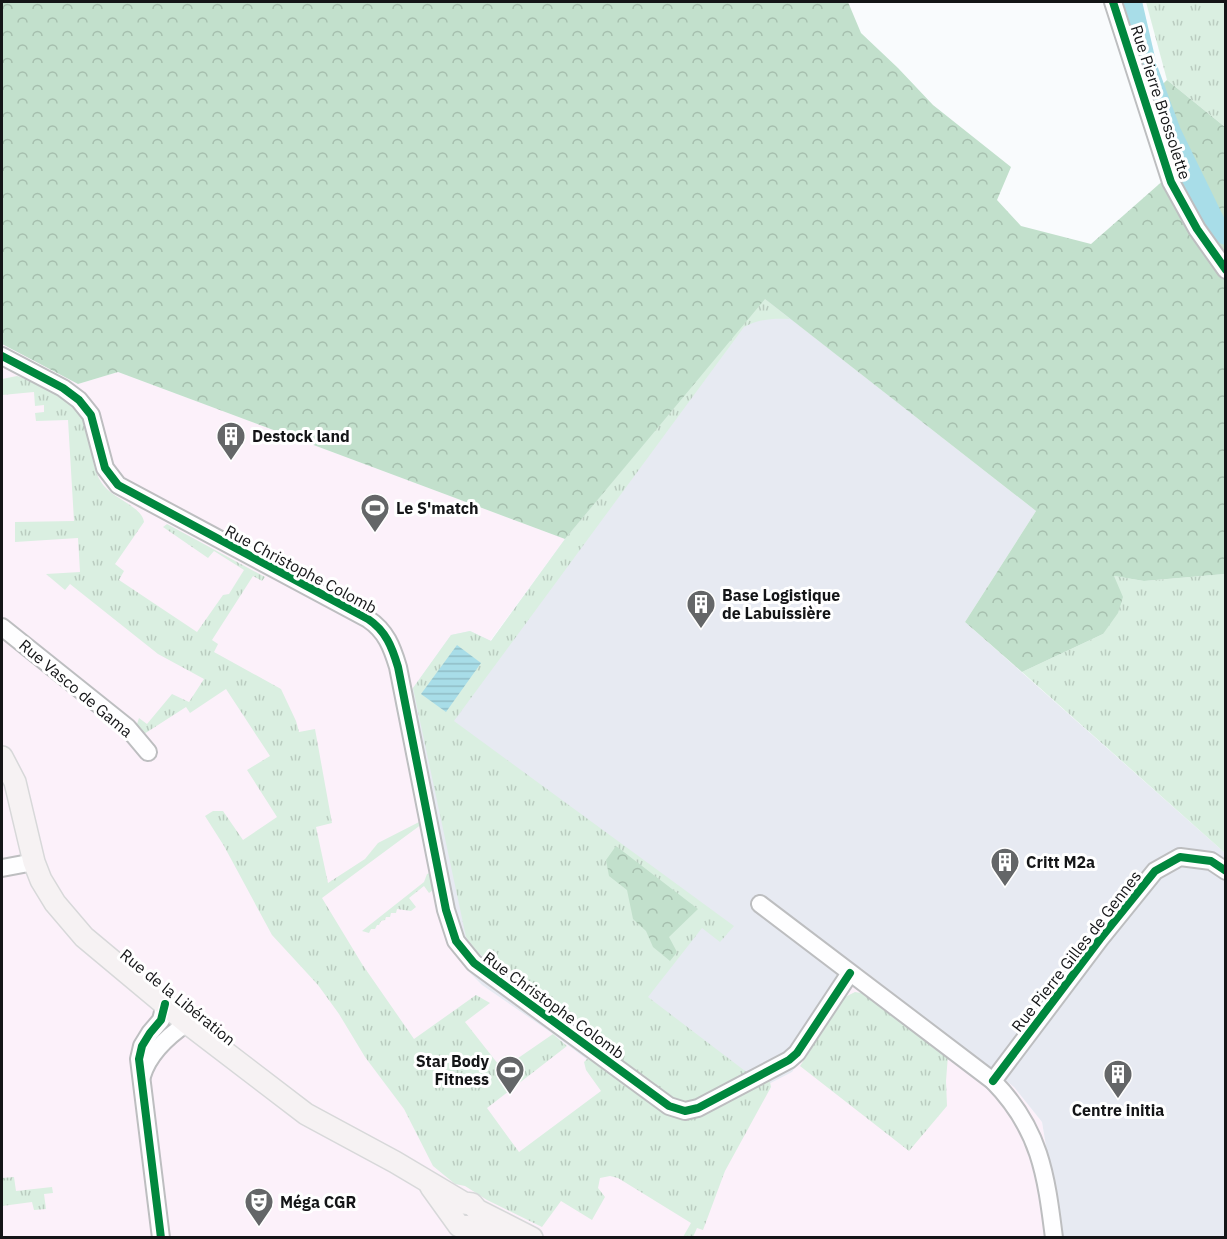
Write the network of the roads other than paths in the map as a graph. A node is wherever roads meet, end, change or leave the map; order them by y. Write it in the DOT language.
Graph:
graph roads {
  1 [pos="1113,2"];
  2 [pos="1226,270"];
  3 [pos="2,357"];
  4 [pos="2,627"];
  5 [pos="147,752"];
  6 [pos="2,757"];
  7 [pos="34,862"];
  8 [pos="2,868"];
  9 [pos="1226,871"];
  10 [pos="760,904"];
  11 [pos="850,973"];
  12 [pos="165,1004"];
  13 [pos="187,1023"];
  14 [pos="141,1080"];
  15 [pos="993,1081"];
  16 [pos="465,1220"];
  17 [pos="161,1238"];
  18 [pos="514,1238"];
  19 [pos="532,1238"];
  20 [pos="1054,1238"];
  1 -- 2 [label="street, Rue Pierre Brossolette"];
  3 -- 11 [label="street, Rue Christophe Colomb"];
  4 -- 5 [label="street, Rue Vasco de Gama"];
  6 -- 7 [label="main road, Rue de la Libération"];
  7 -- 8 [label="street"];
  7 -- 12 [label="main road, Rue de la Libération"];
  9 -- 15 [label="street, Rue Pierre Gilles de Gennes"];
  10 -- 11 [label="street"];
  11 -- 15 [label="street"];
  12 -- 13 [label="main road, Rue de la Libération"];
  12 -- 14 [label="street"];
  13 -- 14 [label="street"];
  13 -- 16 [label="main road, Rue de la Libération"];
  14 -- 17 [label="street"];
  15 -- 20 [label="street"];
  16 -- 18 [label="main road"];
  16 -- 19 [label="main road, Rue de la Libération"];
}
